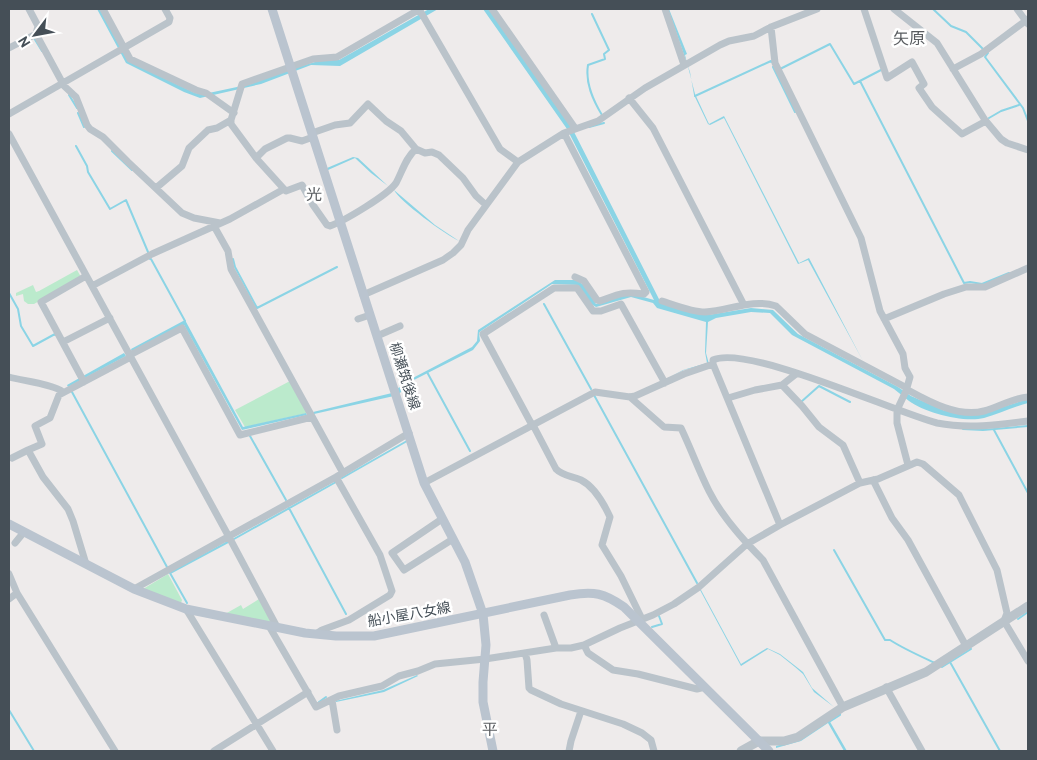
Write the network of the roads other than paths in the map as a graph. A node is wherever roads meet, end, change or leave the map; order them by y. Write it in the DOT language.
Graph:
graph roads {
  1 [pos="29,9"];
  2 [pos="103,9"];
  3 [pos="164,9"];
  4 [pos="272,9"];
  5 [pos="492,9"];
  6 [pos="665,9"];
  7 [pos="818,9"];
  8 [pos="864,9"];
  9 [pos="894,9"];
  10 [pos="1017,9"];
  11 [pos="421,12"];
  12 [pos="1027,21"];
  13 [pos="771,27"];
  14 [pos="36,34"];
  15 [pos="9,48"];
  16 [pos="121,48"];
  17 [pos="684,65"];
  18 [pos="291,69"];
  19 [pos="952,69"];
  20 [pos="62,83"];
  21 [pos="629,98"];
  22 [pos="9,114"];
  23 [pos="232,117"];
  24 [pos="986,121"];
  25 [pos="575,128"];
  26 [pos="564,133"];
  27 [pos="9,134"];
  28 [pos="313,135"];
  29 [pos="416,150"];
  30 [pos="1028,150"];
  31 [pos="256,158"];
  32 [pos="518,162"];
  33 [pos="156,188"];
  34 [pos="284,189"];
  35 [pos="486,205"];
  36 [pos="340,223"];
  37 [pos="217,224"];
  38 [pos="1028,268"];
  39 [pos="86,276"];
  40 [pos="575,277"];
  41 [pos="92,286"];
  42 [pos="363,295"];
  43 [pos="662,301"];
  44 [pos="744,305"];
  45 [pos="370,315"];
  46 [pos="110,318"];
  47 [pos="358,319"];
  48 [pos="884,319"];
  49 [pos="400,326"];
  50 [pos="377,336"];
  51 [pos="63,342"];
  52 [pos="131,356"];
  53 [pos="713,364"];
  54 [pos="796,374"];
  55 [pos="9,377"];
  56 [pos="84,382"];
  57 [pos="665,383"];
  58 [pos="782,385"];
  59 [pos="906,390"];
  60 [pos="64,392"];
  61 [pos="630,397"];
  62 [pos="1028,397"];
  63 [pos="728,398"];
  64 [pos="897,410"];
  65 [pos="312,417"];
  66 [pos="918,417"];
  67 [pos="1028,422"];
  68 [pos="533,425"];
  69 [pos="918,426"];
  70 [pos="409,434"];
  71 [pos="28,450"];
  72 [pos="12,458"];
  73 [pos="908,465"];
  74 [pos="339,475"];
  75 [pos="874,480"];
  76 [pos="424,483"];
  77 [pos="860,483"];
  78 [pos="442,519"];
  79 [pos="9,524"];
  80 [pos="780,525"];
  81 [pos="24,532"];
  82 [pos="229,537"];
  83 [pos="453,539"];
  84 [pos="15,543"];
  85 [pos="747,544"];
  86 [pos="86,564"];
  87 [pos="9,574"];
  88 [pos="134,589"];
  89 [pos="17,593"];
  90 [pos="9,599"];
  91 [pos="1028,606"];
  92 [pos="186,609"];
  93 [pos="483,614"];
  94 [pos="544,615"];
  95 [pos="641,620"];
  96 [pos="1004,621"];
  97 [pos="273,627"];
  98 [pos="316,634"];
  99 [pos="584,644"];
  100 [pos="966,646"];
  101 [pos="556,648"];
  102 [pos="525,653"];
  103 [pos="485,659"];
  104 [pos="1028,661"];
  105 [pos="705,687"];
  106 [pos="886,688"];
  107 [pos="308,692"];
  108 [pos="332,700"];
  109 [pos="842,707"];
  110 [pos="582,711"];
  111 [pos="256,724"];
  112 [pos="337,730"];
  113 [pos="759,741"];
  114 [pos="115,751"];
  115 [pos="214,751"];
  116 [pos="273,751"];
  117 [pos="493,751"];
  118 [pos="569,751"];
  119 [pos="654,751"];
  120 [pos="742,751"];
  121 [pos="769,751"];
  122 [pos="922,751"];
  1 -- 14 [label="street"];
  2 -- 16 [label="street"];
  3 -- 16 [label="street"];
  4 -- 18 [label="main road, 柳瀬筑後線"];
  5 -- 25 [label="street"];
  6 -- 17 [label="street"];
  7 -- 13 [label="street"];
  8 -- 24 [label="street"];
  9 -- 19 [label="street"];
  10 -- 12 [label="street"];
  11 -- 18 [label="street"];
  11 -- 32 [label="street"];
  12 -- 19 [label="street"];
  13 -- 17 [label="street"];
  13 -- 48 [label="street"];
  14 -- 15 [label="street"];
  14 -- 20 [label="street"];
  16 -- 20 [label="street"];
  16 -- 23 [label="street"];
  17 -- 21 [label="street"];
  18 -- 23 [label="street"];
  18 -- 28 [label="main road, 柳瀬筑後線"];
  19 -- 24 [label="street"];
  20 -- 22 [label="street"];
  20 -- 33 [label="street"];
  21 -- 25 [label="street"];
  21 -- 44 [label="street"];
  23 -- 31 [label="street"];
  23 -- 33 [label="street"];
  24 -- 30 [label="street"];
  25 -- 26 [label="street"];
  26 -- 32 [label="street"];
  26 -- 40 [label="street"];
  27 -- 39 [label="street"];
  28 -- 29 [label="street"];
  28 -- 31 [label="street"];
  28 -- 36 [label="main road, 柳瀬筑後線"];
  29 -- 35 [label="street"];
  29 -- 36 [label="street"];
  31 -- 34 [label="street"];
  32 -- 35 [label="street"];
  33 -- 37 [label="street"];
  34 -- 36 [label="street"];
  34 -- 37 [label="street"];
  35 -- 42 [label="street"];
  36 -- 42 [label="main road, 柳瀬筑後線"];
  37 -- 41 [label="street"];
  37 -- 65 [label="street"];
  38 -- 48 [label="street"];
  39 -- 41 [label="street"];
  39 -- 51 [label="street"];
  41 -- 46 [label="street"];
  42 -- 45 [label="main road, 柳瀬筑後線"];
  43 -- 44 [label="street"];
  44 -- 59 [label="street"];
  45 -- 47 [label="street"];
  45 -- 50 [label="main road, 柳瀬筑後線"];
  46 -- 51 [label="street"];
  46 -- 52 [label="street"];
  48 -- 59 [label="street"];
  49 -- 50 [label="street"];
  50 -- 70 [label="main road, 柳瀬筑後線"];
  51 -- 56 [label="street"];
  52 -- 56 [label="street"];
  52 -- 65 [label="street"];
  52 -- 82 [label="street"];
  53 -- 54 [label="street"];
  53 -- 57 [label="street"];
  53 -- 63 [label="street"];
  54 -- 58 [label="street"];
  54 -- 64 [label="street"];
  55 -- 60 [label="street"];
  56 -- 60 [label="street"];
  57 -- 61 [label="street"];
  57 -- 68 [label="street"];
  58 -- 63 [label="street"];
  58 -- 77 [label="street"];
  59 -- 62 [label="street"];
  59 -- 64 [label="street"];
  60 -- 71 [label="street"];
  61 -- 68 [label="street"];
  61 -- 85 [label="street"];
  63 -- 80 [label="street"];
  64 -- 66 [label="street"];
  64 -- 73 [label="street"];
  65 -- 74 [label="street"];
  66 -- 67 [label="street"];
  66 -- 69 [label="street"];
  68 -- 76 [label="street"];
  68 -- 95 [label="street"];
  70 -- 74 [label="street"];
  70 -- 76 [label="main road, 柳瀬筑後線"];
  71 -- 72 [label="street"];
  71 -- 86 [label="street"];
  73 -- 75 [label="street"];
  73 -- 96 [label="street"];
  74 -- 82 [label="street"];
  74 -- 98 [label="street"];
  75 -- 77 [label="street"];
  75 -- 100 [label="street"];
  76 -- 78 [label="main road, 柳瀬筑後線"];
  77 -- 80 [label="street"];
  78 -- 83 [label="main road, 柳瀬筑後線"];
  78 -- 83 [label="street"];
  79 -- 81 [label="main road, 船小屋八女線"];
  80 -- 85 [label="street"];
  81 -- 84 [label="street"];
  81 -- 86 [label="main road, 船小屋八女線"];
  82 -- 88 [label="street"];
  82 -- 97 [label="street"];
  83 -- 93 [label="main road, 柳瀬筑後線"];
  85 -- 95 [label="street"];
  85 -- 109 [label="street"];
  86 -- 88 [label="main road, 船小屋八女線"];
  87 -- 89 [label="street"];
  88 -- 92 [label="main road, 船小屋八女線"];
  89 -- 90 [label="street"];
  89 -- 114 [label="street"];
  91 -- 96 [label="street"];
  92 -- 97 [label="main road, 船小屋八女線"];
  92 -- 111 [label="street"];
  93 -- 95 [label="main road, 船小屋八女線"];
  93 -- 98 [label="main road, 船小屋八女線"];
  93 -- 103 [label="main road, 柳瀬筑後線"];
  94 -- 101 [label="street"];
  95 -- 99 [label="street"];
  95 -- 105 [label="main road, 船小屋八女線"];
  96 -- 100 [label="street"];
  96 -- 104 [label="street"];
  97 -- 98 [label="main road, 船小屋八女線"];
  97 -- 107 [label="street"];
  99 -- 101 [label="street"];
  99 -- 105 [label="street"];
  100 -- 106 [label="street"];
  101 -- 102 [label="street"];
  102 -- 103 [label="street"];
  102 -- 110 [label="street"];
  103 -- 108 [label="street"];
  103 -- 117 [label="main road, 柳瀬筑後線"];
  105 -- 113 [label="main road, 船小屋八女線"];
  106 -- 109 [label="street"];
  106 -- 122 [label="street"];
  107 -- 108 [label="street"];
  107 -- 111 [label="street"];
  108 -- 112 [label="street"];
  109 -- 113 [label="street"];
  110 -- 118 [label="street"];
  110 -- 119 [label="street"];
  111 -- 115 [label="street"];
  111 -- 116 [label="street"];
  113 -- 120 [label="street"];
  113 -- 121 [label="main road, 船小屋八女線"];
}
